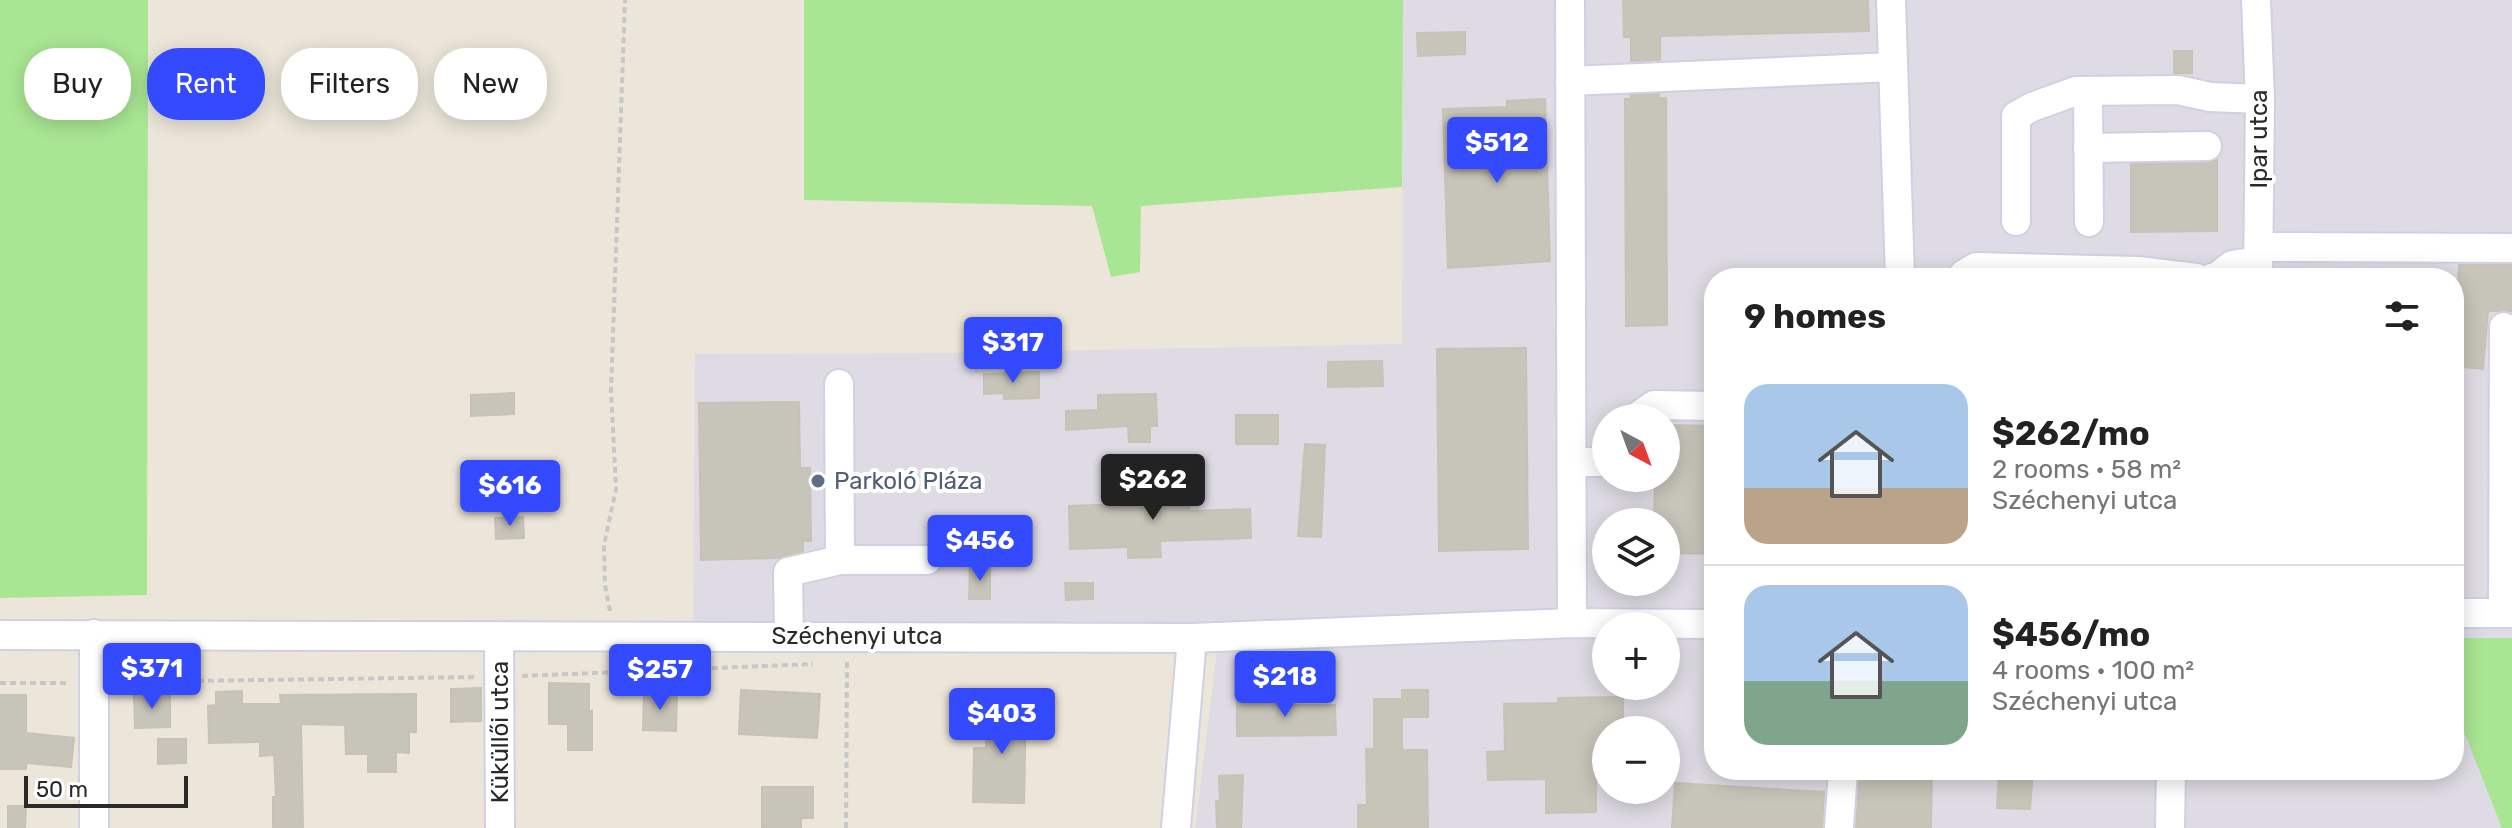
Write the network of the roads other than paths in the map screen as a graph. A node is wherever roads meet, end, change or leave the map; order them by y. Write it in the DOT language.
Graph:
graph roads {
  1 [pos="1570,0"];
  2 [pos="1891,0"];
  3 [pos="2256,0"];
  4 [pos="1893,67"];
  5 [pos="1570,81"];
  6 [pos="2088,91"];
  7 [pos="2260,99"];
  8 [pos="2207,146"];
  9 [pos="2088,148"];
  10 [pos="2016,221"];
  11 [pos="2089,222"];
  12 [pos="2512,248"];
  13 [pos="2258,262"];
  14 [pos="1900,268"];
  15 [pos="2227,268"];
  16 [pos="2504,327"];
  17 [pos="839,384"];
  18 [pos="1680,405"];
  19 [pos="1704,406"];
  20 [pos="1572,462"];
  21 [pos="1592,462"];
  22 [pos="840,560"];
  23 [pos="927,560"];
  24 [pos="2464,613"];
  25 [pos="2508,613"];
  26 [pos="1572,623"];
  27 [pos="1704,624"];
  28 [pos="94,634"];
  29 [pos="0,635"];
  30 [pos="789,635"];
  31 [pos="499,637"];
  32 [pos="1192,638"];
  33 [pos="1842,780"];
  34 [pos="2171,780"];
  35 [pos="94,828"];
  36 [pos="500,828"];
  37 [pos="1176,828"];
  38 [pos="1839,828"];
  39 [pos="2170,828"];
  1 -- 5 [label="street"];
  2 -- 4 [label="street"];
  3 -- 7 [label="street, Ipar utca"];
  4 -- 5 [label="street"];
  4 -- 14 [label="street"];
  5 -- 20 [label="street"];
  6 -- 7 [label="street"];
  6 -- 9 [label="street"];
  6 -- 10 [label="street"];
  7 -- 13 [label="street, Ipar utca"];
  8 -- 9 [label="street"];
  9 -- 11 [label="street"];
  12 -- 13 [label="street"];
  13 -- 15 [label="street"];
  16 -- 25 [label="street"];
  17 -- 22 [label="street"];
  18 -- 19 [label="street"];
  20 -- 21 [label="street"];
  20 -- 26 [label="street"];
  22 -- 23 [label="street"];
  22 -- 30 [label="street"];
  24 -- 25 [label="street"];
  26 -- 27 [label="street, Széchenyi utca"];
  26 -- 32 [label="street, Széchenyi utca"];
  28 -- 29 [label="street, Széchenyi utca"];
  28 -- 31 [label="street, Széchenyi utca"];
  28 -- 35 [label="street"];
  30 -- 31 [label="street, Széchenyi utca"];
  30 -- 32 [label="street, Széchenyi utca"];
  31 -- 36 [label="street, Küküllői utca"];
  32 -- 37 [label="street"];
  33 -- 38 [label="street"];
  34 -- 39 [label="street"];
}
